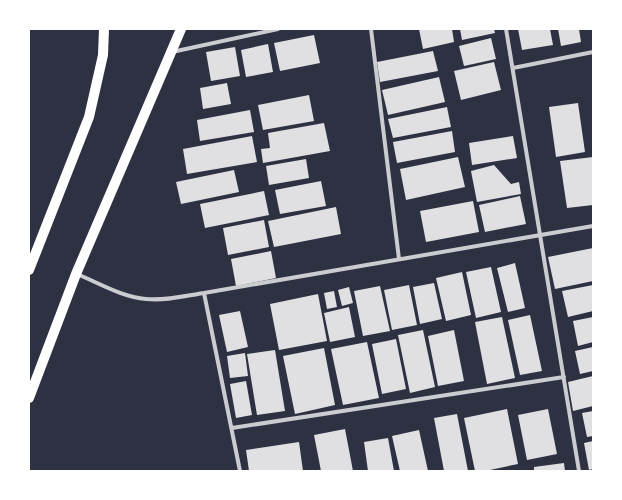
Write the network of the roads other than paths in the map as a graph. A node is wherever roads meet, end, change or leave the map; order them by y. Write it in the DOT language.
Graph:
graph roads {
  1 [pos="104,29"];
  2 [pos="181,29"];
  3 [pos="278,29"];
  4 [pos="371,29"];
  5 [pos="506,29"];
  6 [pos="172,52"];
  7 [pos="593,52"];
  8 [pos="513,68"];
  9 [pos="593,226"];
  10 [pos="540,234"];
  11 [pos="398,259"];
  12 [pos="29,270"];
  13 [pos="76,274"];
  14 [pos="204,293"];
  15 [pos="564,377"];
  16 [pos="29,398"];
  17 [pos="232,428"];
  18 [pos="240,471"];
  19 [pos="579,471"];
  1 -- 12 [label="main road"];
  2 -- 6 [label="main road"];
  3 -- 6 [label="street"];
  4 -- 11 [label="street"];
  5 -- 8 [label="street"];
  6 -- 13 [label="main road"];
  7 -- 8 [label="street"];
  8 -- 10 [label="street"];
  9 -- 10 [label="street"];
  10 -- 11 [label="street"];
  10 -- 15 [label="street"];
  11 -- 14 [label="street"];
  13 -- 14 [label="street"];
  13 -- 16 [label="main road"];
  14 -- 17 [label="street"];
  15 -- 17 [label="street"];
  15 -- 19 [label="street"];
  17 -- 18 [label="street"];
}
